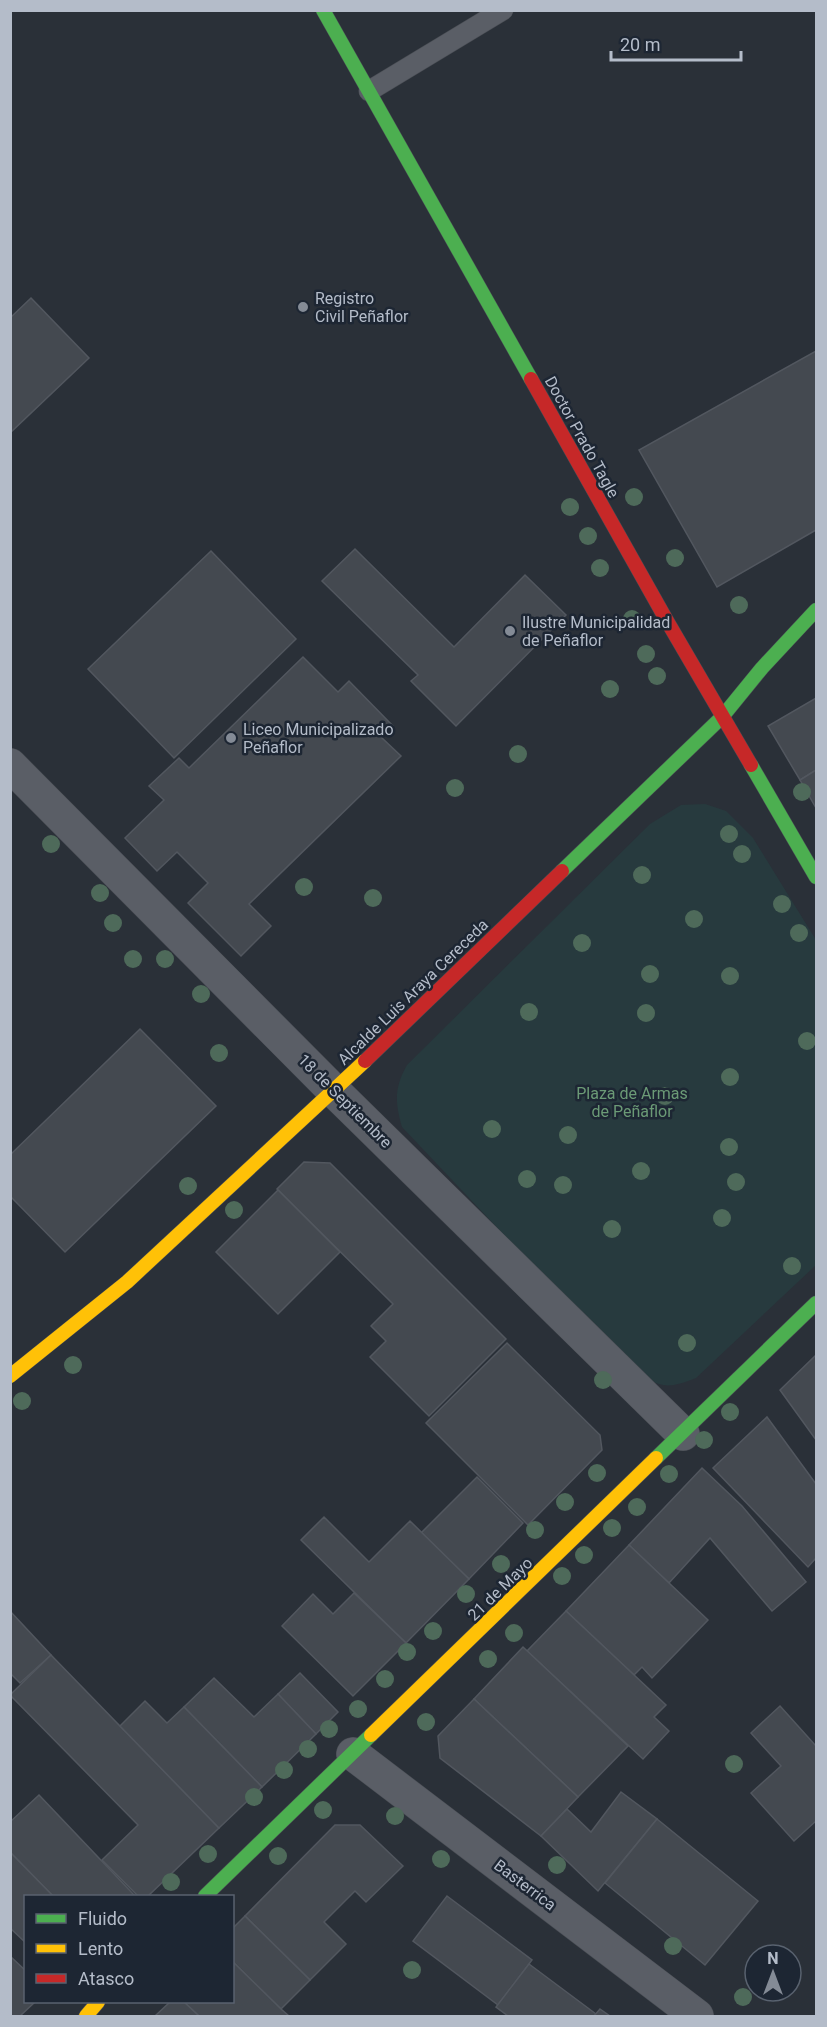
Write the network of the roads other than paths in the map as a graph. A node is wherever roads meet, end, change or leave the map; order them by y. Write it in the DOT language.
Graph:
graph roads {
  1 [pos="323,10"];
  2 [pos="503,10"];
  3 [pos="369,91"];
  4 [pos="816,610"];
  5 [pos="722,717"];
  6 [pos="10,765"];
  7 [pos="816,877"];
  8 [pos="334,1091"];
  9 [pos="816,1304"];
  10 [pos="10,1376"];
  11 [pos="683,1434"];
  12 [pos="353,1754"];
  13 [pos="206,1895"];
  14 [pos="96,2003"];
  15 [pos="86,2016"];
  16 [pos="697,2016"];
  1 -- 3 [label="main road, Doctor Prado Tagle"];
  2 -- 3 [label="lane"];
  3 -- 5 [label="main road, Doctor Prado Tagle"];
  4 -- 5 [label="main road, Alcalde Luis Araya Cereceda"];
  5 -- 7 [label="main road, Doctor Prado Tagle"];
  5 -- 8 [label="main road, Alcalde Luis Araya Cereceda"];
  6 -- 8 [label="street, 18 de Septiembre"];
  8 -- 10 [label="main road, Alcalde Luis Araya Cereceda"];
  8 -- 11 [label="street, 18 de Septiembre"];
  9 -- 11 [label="main road, 21 de Mayo"];
  11 -- 12 [label="main road, 21 de Mayo"];
  12 -- 13 [label="main road, 21 de Mayo"];
  12 -- 16 [label="street, Basterrica"];
  14 -- 15 [label="main road"];
}
